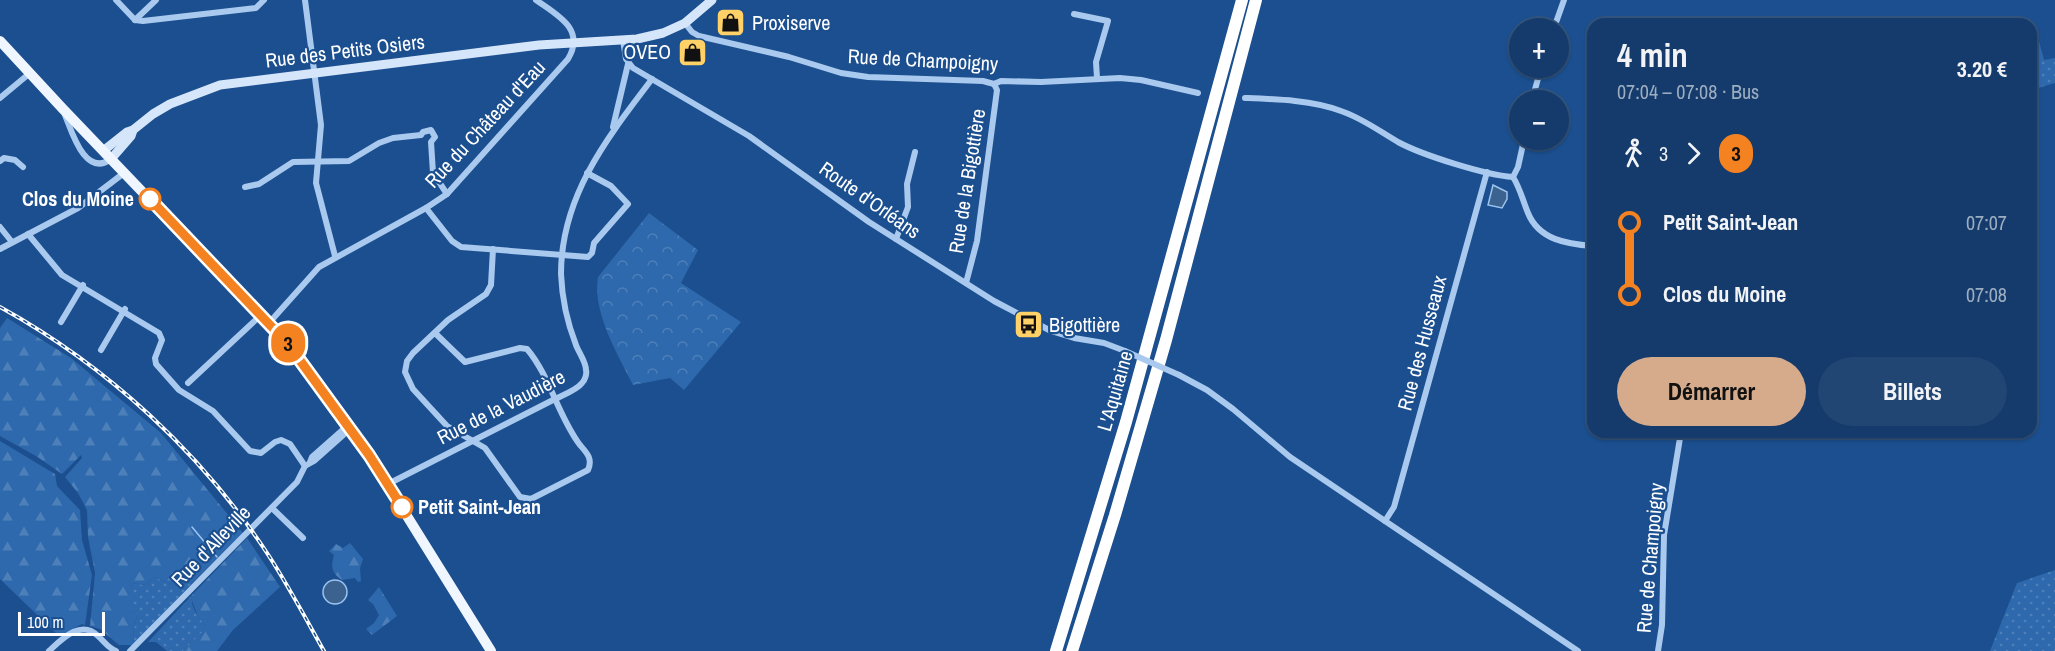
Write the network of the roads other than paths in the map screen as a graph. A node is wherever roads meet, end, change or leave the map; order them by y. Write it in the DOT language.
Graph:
graph roads {
  1 [pos="116,0"];
  2 [pos="156,0"];
  3 [pos="264,0"];
  4 [pos="313,0"];
  5 [pos="536,0"];
  6 [pos="712,0"];
  7 [pos="1242,0"];
  8 [pos="1257,0"];
  9 [pos="1564,0"];
  10 [pos="305,1"];
  11 [pos="1074,14"];
  12 [pos="1558,18"];
  13 [pos="135,20"];
  14 [pos="685,23"];
  15 [pos="623,40"];
  16 [pos="0,41"];
  17 [pos="572,43"];
  18 [pos="628,64"];
  19 [pos="315,72"];
  20 [pos="30,73"];
  21 [pos="1097,78"];
  22 [pos="652,79"];
  23 [pos="994,84"];
  24 [pos="1198,93"];
  25 [pos="0,98"];
  26 [pos="1245,98"];
  27 [pos="63,109"];
  28 [pos="612,130"];
  29 [pos="421,135"];
  30 [pos="430,142"];
  31 [pos="1522,150"];
  32 [pos="915,152"];
  33 [pos="107,155"];
  34 [pos="0,161"];
  35 [pos="317,162"];
  36 [pos="23,167"];
  37 [pos="125,172"];
  38 [pos="1487,172"];
  39 [pos="587,173"];
  40 [pos="1513,177"];
  41 [pos="244,187"];
  42 [pos="447,194"];
  43 [pos="426,208"];
  44 [pos="0,226"];
  45 [pos="28,234"];
  46 [pos="896,239"];
  47 [pos="12,242"];
  48 [pos="1587,245"];
  49 [pos="0,249"];
  50 [pos="493,249"];
  51 [pos="335,256"];
  52 [pos="562,256"];
  53 [pos="966,283"];
  54 [pos="82,285"];
  55 [pos="125,310"];
  56 [pos="265,319"];
  57 [pos="62,322"];
  58 [pos="435,333"];
  59 [pos="101,350"];
  60 [pos="188,383"];
  61 [pos="555,399"];
  62 [pos="349,427"];
  63 [pos="1680,438"];
  64 [pos="473,441"];
  65 [pos="308,464"];
  66 [pos="388,484"];
  67 [pos="272,508"];
  68 [pos="1385,521"];
  69 [pos="303,538"];
  70 [pos="49,651"];
  71 [pos="116,651"];
  72 [pos="130,651"];
  73 [pos="491,651"];
  74 [pos="1056,651"];
  75 [pos="1072,651"];
  76 [pos="1577,651"];
  77 [pos="1658,651"];
  1 -- 13 [label="street"];
  2 -- 13 [label="street"];
  3 -- 13 [label="street"];
  4 -- 10 [label="street"];
  5 -- 17 [label="street"];
  6 -- 14 [label="street, Rue des Petits Osiers"];
  7 -- 74 [label="highway, L'Aquitaine"];
  8 -- 75 [label="highway, L'Aquitaine"];
  9 -- 12 [label="street"];
  10 -- 19 [label="street"];
  11 -- 21 [label="street"];
  14 -- 15 [label="street, Rue des Petits Osiers"];
  14 -- 23 [label="street, Rue de Champoigny"];
  15 -- 17 [label="street, Rue des Petits Osiers"];
  15 -- 18 [label="street"];
  16 -- 20 [label="main road"];
  17 -- 19 [label="street, Rue des Petits Osiers"];
  17 -- 42 [label="street, Rue du Château d'Eau"];
  18 -- 22 [label="street, Route d'Orléans"];
  18 -- 28 [label="street, Rue de la Vaudière"];
  19 -- 33 [label="street, Rue des Petits Osiers"];
  19 -- 35 [label="street"];
  20 -- 25 [label="street"];
  20 -- 27 [label="main road"];
  21 -- 23 [label="street, Rue de Champoigny"];
  21 -- 24 [label="street, Rue de Champoigny"];
  22 -- 28 [label="street, Rue de la Vaudière"];
  22 -- 46 [label="street, Route d'Orléans"];
  23 -- 53 [label="street, Rue de la Bigottière"];
  26 -- 38 [label="street"];
  27 -- 33 [label="main road"];
  27 -- 33 [label="street"];
  28 -- 39 [label="street, Rue de la Vaudière"];
  29 -- 30 [label="street"];
  29 -- 30 [label="street"];
  29 -- 35 [label="street"];
  30 -- 42 [label="street"];
  31 -- 40 [label="street"];
  32 -- 46 [label="street"];
  33 -- 37 [label="main road"];
  34 -- 36 [label="street"];
  35 -- 41 [label="street"];
  35 -- 51 [label="street"];
  37 -- 45 [label="street"];
  37 -- 56 [label="main road"];
  38 -- 40 [label="street"];
  38 -- 68 [label="street, Rue des Husseaux"];
  39 -- 52 [label="street, Rue de la Vaudière"];
  39 -- 52 [label="street"];
  40 -- 48 [label="street"];
  42 -- 43 [label="street, Rue du Château d'Eau"];
  43 -- 50 [label="street"];
  43 -- 51 [label="street, Rue du Château d'Eau"];
  44 -- 47 [label="street"];
  45 -- 47 [label="street"];
  45 -- 54 [label="street"];
  46 -- 53 [label="street, Route d'Orléans"];
  47 -- 49 [label="street"];
  50 -- 52 [label="street"];
  50 -- 58 [label="street"];
  51 -- 56 [label="street, Rue du Château d'Eau"];
  52 -- 61 [label="street, Rue de la Vaudière"];
  53 -- 68 [label="street, Route d'Orléans, bridge"];
  54 -- 55 [label="street"];
  54 -- 57 [label="street"];
  55 -- 59 [label="street"];
  55 -- 65 [label="street"];
  56 -- 60 [label="street, Rue du Château d'Eau"];
  56 -- 62 [label="main road"];
  58 -- 61 [label="street"];
  58 -- 64 [label="street"];
  61 -- 64 [label="street, Rue de la Vaudière"];
  61 -- 64 [label="street"];
  62 -- 65 [label="street, Rue d'Alleville"];
  62 -- 66 [label="main road"];
  63 -- 77 [label="street, Rue de Champoigny"];
  64 -- 66 [label="street, Rue de la Vaudière"];
  65 -- 67 [label="street, Rue d'Alleville"];
  66 -- 73 [label="main road"];
  67 -- 69 [label="street"];
  67 -- 72 [label="street, Rue d'Alleville"];
  68 -- 76 [label="street, Route d'Orléans"];
  70 -- 71 [label="street"];
}
